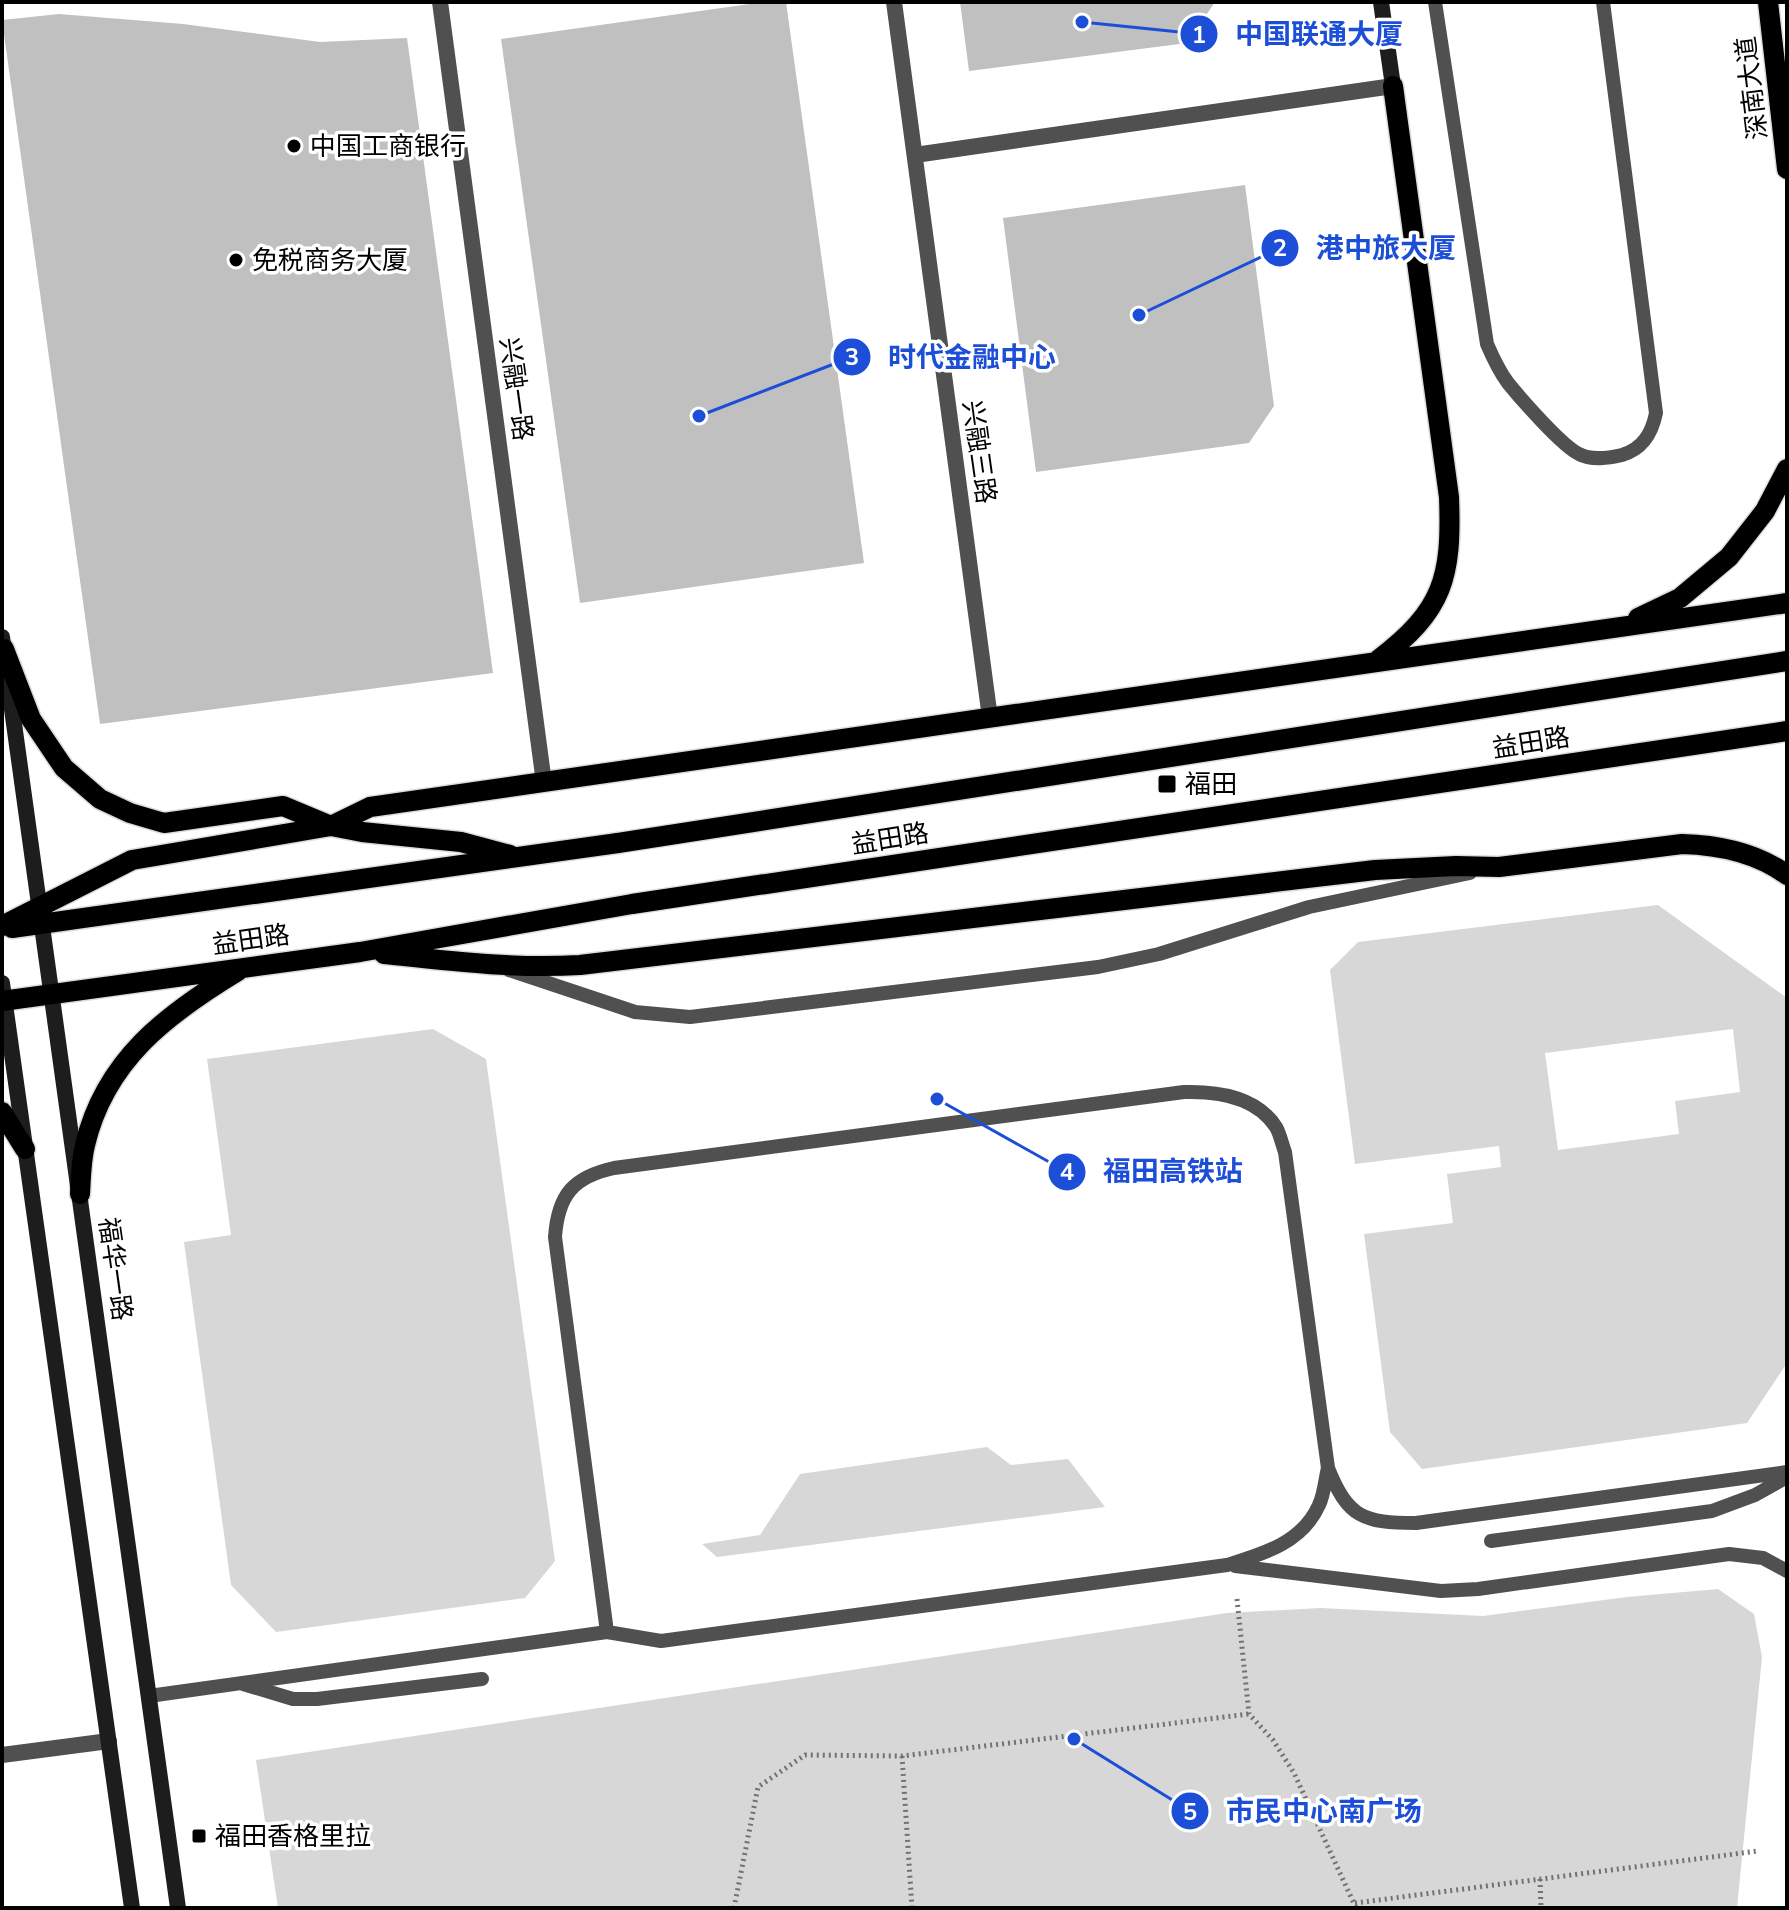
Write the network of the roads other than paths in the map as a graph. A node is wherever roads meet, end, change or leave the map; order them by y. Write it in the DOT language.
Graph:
graph roads {
  1 [pos="440,2"];
  2 [pos="894,2"];
  3 [pos="1381,2"];
  4 [pos="1435,2"];
  5 [pos="1603,2"];
  6 [pos="1768,2"];
  7 [pos="1393,86"];
  8 [pos="915,155"];
  9 [pos="1787,169"];
  10 [pos="1787,469"];
  11 [pos="1787,603"];
  12 [pos="1618,627"];
  13 [pos="3,643"];
  14 [pos="1787,661"];
  15 [pos="1374,663"];
  16 [pos="990,718"];
  17 [pos="1787,731"];
  18 [pos="544,783"];
  19 [pos="331,826"];
  20 [pos="518,857"];
  21 [pos="1499,867"];
  22 [pos="1787,875"];
  23 [pos="41,916"];
  24 [pos="2,928"];
  25 [pos="360,952"];
  26 [pos="497,966"];
  27 [pos="245,967"];
  28 [pos="52,993"];
  29 [pos="3,995"];
  30 [pos="2,1112"];
  31 [pos="25,1149"];
  32 [pos="80,1194"];
  33 [pos="1328,1468"];
  34 [pos="1787,1474"];
  35 [pos="1491,1541"];
  36 [pos="1227,1565"];
  37 [pos="1787,1571"];
  38 [pos="607,1632"];
  39 [pos="482,1679"];
  40 [pos="238,1683"];
  41 [pos="149,1696"];
  42 [pos="109,1741"];
  43 [pos="2,1755"];
  44 [pos="132,1908"];
  45 [pos="178,1908"];
  1 -- 18 [label="street, 兴融一路"];
  2 -- 8 [label="street, 兴融三路"];
  3 -- 7 [label="street"];
  4 -- 5 [label="lane"];
  6 -- 9 [label="main road, 深南大道"];
  7 -- 8 [label="street"];
  7 -- 15 [label="main road"];
  8 -- 16 [label="street, 兴融三路"];
  10 -- 12 [label="main road"];
  11 -- 12 [label="main road"];
  12 -- 15 [label="main road"];
  13 -- 19 [label="main road"];
  13 -- 23 [label="street, 福华一路"];
  14 -- 20 [label="main road, 益田路, bridge"];
  15 -- 16 [label="main road"];
  16 -- 18 [label="main road"];
  17 -- 25 [label="main road, 益田路"];
  18 -- 19 [label="main road"];
  19 -- 20 [label="main road"];
  19 -- 23 [label="main road"];
  20 -- 23 [label="main road, 益田路"];
  21 -- 22 [label="main road"];
  21 -- 26 [label="main road"];
  21 -- 26 [label="lane"];
  23 -- 24 [label="main road"];
  23 -- 28 [label="street, 福华一路"];
  25 -- 26 [label="main road"];
  25 -- 27 [label="main road, 益田路"];
  27 -- 28 [label="main road, 益田路"];
  27 -- 32 [label="main road"];
  28 -- 29 [label="main road, 益田路"];
  28 -- 32 [label="street, 福华一路"];
  29 -- 31 [label="street"];
  30 -- 31 [label="main road"];
  31 -- 42 [label="street"];
  32 -- 41 [label="street, 福华一路"];
  33 -- 34 [label="lane"];
  33 -- 36 [label="lane"];
  33 -- 38 [label="lane"];
  34 -- 35 [label="lane"];
  36 -- 37 [label="lane"];
  36 -- 38 [label="lane"];
  38 -- 40 [label="lane"];
  39 -- 40 [label="lane"];
  40 -- 41 [label="lane"];
  41 -- 45 [label="street, 福华一路"];
  42 -- 43 [label="street"];
  42 -- 44 [label="street"];
}
